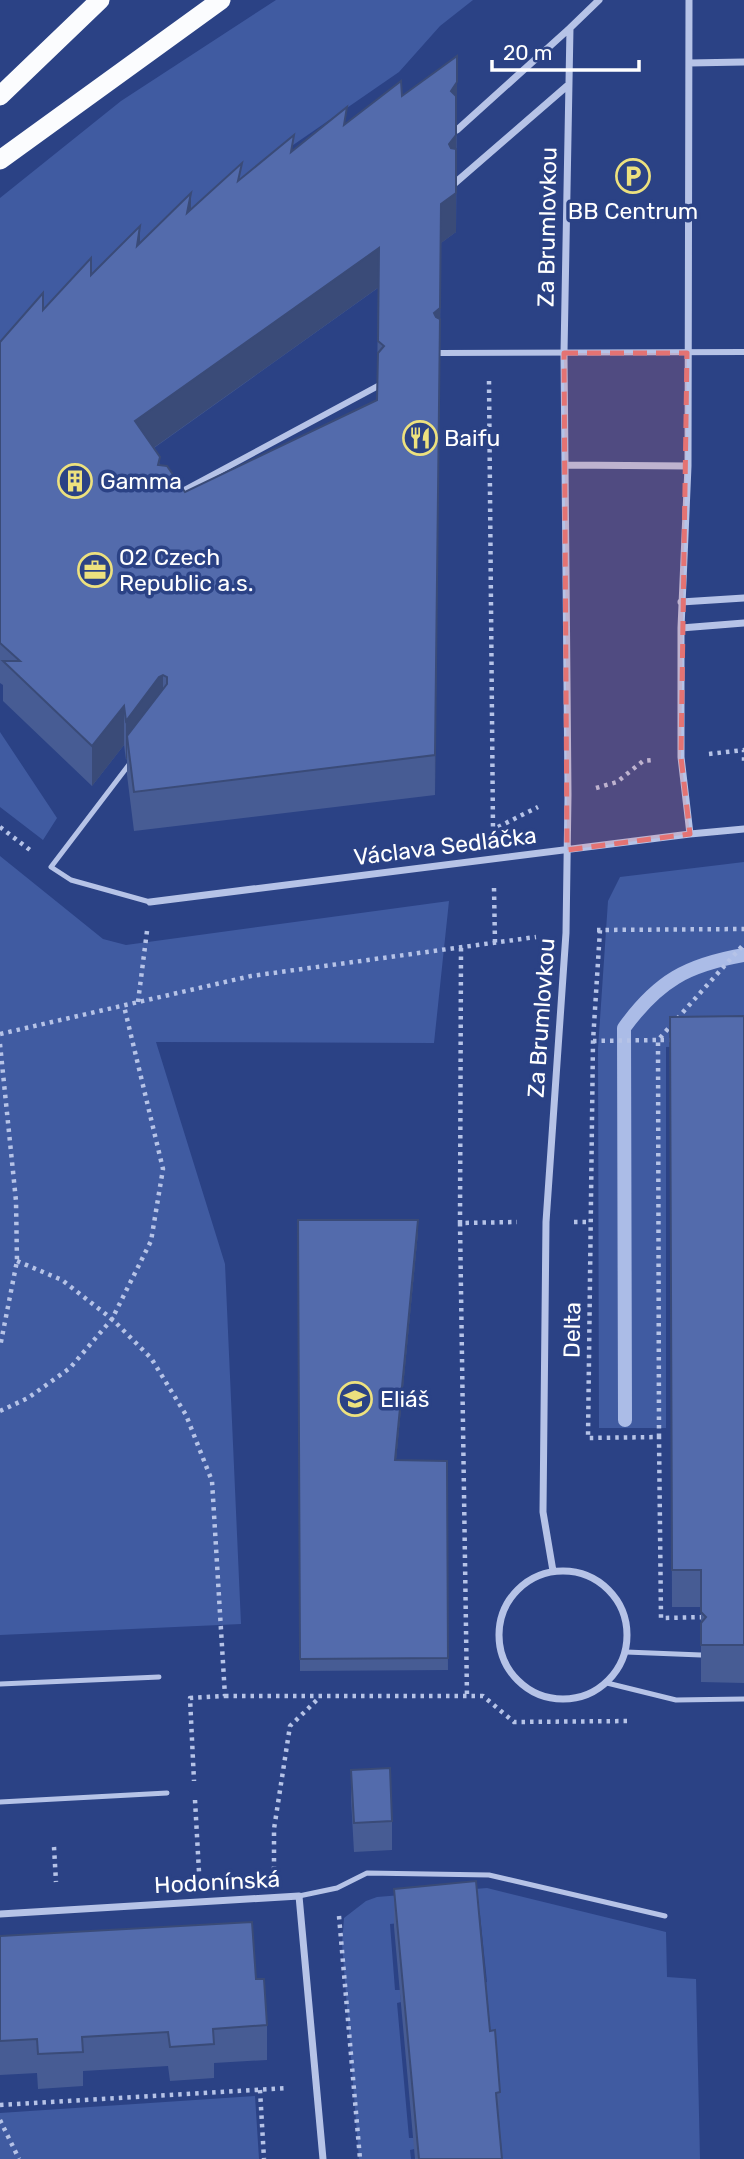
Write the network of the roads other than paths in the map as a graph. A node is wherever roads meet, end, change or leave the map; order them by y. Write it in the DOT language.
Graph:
graph roads {
  1 [pos="100,0"];
  2 [pos="221,0"];
  3 [pos="599,0"];
  4 [pos="689,0"];
  5 [pos="570,28"];
  6 [pos="689,62"];
  7 [pos="744,62"];
  8 [pos="568,86"];
  9 [pos="0,96"];
  10 [pos="457,130"];
  11 [pos="0,160"];
  12 [pos="456,183"];
  13 [pos="687,352"];
  14 [pos="744,352"];
  15 [pos="440,353"];
  16 [pos="564,353"];
  17 [pos="378,386"];
  18 [pos="565,466"];
  19 [pos="688,466"];
  20 [pos="175,495"];
  21 [pos="744,598"];
  22 [pos="681,602"];
  23 [pos="744,623"];
  24 [pos="681,628"];
  25 [pos="139,752"];
  26 [pos="744,829"];
  27 [pos="690,834"];
  28 [pos="568,850"];
  29 [pos="150,902"];
  30 [pos="552,1571"];
  31 [pos="626,1652"];
  32 [pos="701,1655"];
  33 [pos="159,1677"];
  34 [pos="607,1683"];
  35 [pos="0,1685"];
  36 [pos="744,1699"];
  37 [pos="167,1793"];
  38 [pos="0,1802"];
  39 [pos="299,1896"];
  40 [pos="0,1914"];
  41 [pos="665,1916"];
  42 [pos="323,2159"];
  1 -- 9 [label="highway"];
  2 -- 11 [label="highway"];
  3 -- 5 [label="street"];
  4 -- 6 [label="street"];
  5 -- 8 [label="street, Za Brumlovkou"];
  5 -- 10 [label="street"];
  6 -- 7 [label="street"];
  6 -- 13 [label="street"];
  8 -- 12 [label="street"];
  8 -- 16 [label="street, Za Brumlovkou"];
  13 -- 14 [label="street"];
  13 -- 16 [label="street"];
  13 -- 19 [label="street"];
  15 -- 16 [label="street"];
  16 -- 18 [label="street, Za Brumlovkou"];
  17 -- 20 [label="street"];
  18 -- 19 [label="street"];
  18 -- 28 [label="street, Za Brumlovkou"];
  19 -- 22 [label="street"];
  21 -- 22 [label="street"];
  22 -- 24 [label="street"];
  23 -- 24 [label="street"];
  24 -- 27 [label="street"];
  25 -- 29 [label="lane"];
  26 -- 27 [label="street, Václava Sedláčka"];
  27 -- 28 [label="street, Václava Sedláčka"];
  28 -- 29 [label="street, Václava Sedláčka"];
  28 -- 30 [label="street, Za Brumlovkou"];
  30 -- 31 [label="street"];
  30 -- 34 [label="street"];
  31 -- 32 [label="lane"];
  31 -- 34 [label="street"];
  33 -- 35 [label="lane"];
  34 -- 36 [label="lane"];
  37 -- 38 [label="lane"];
  39 -- 40 [label="street, Hodonínská"];
  39 -- 41 [label="lane"];
  39 -- 42 [label="street, Hodonínská"];
}
